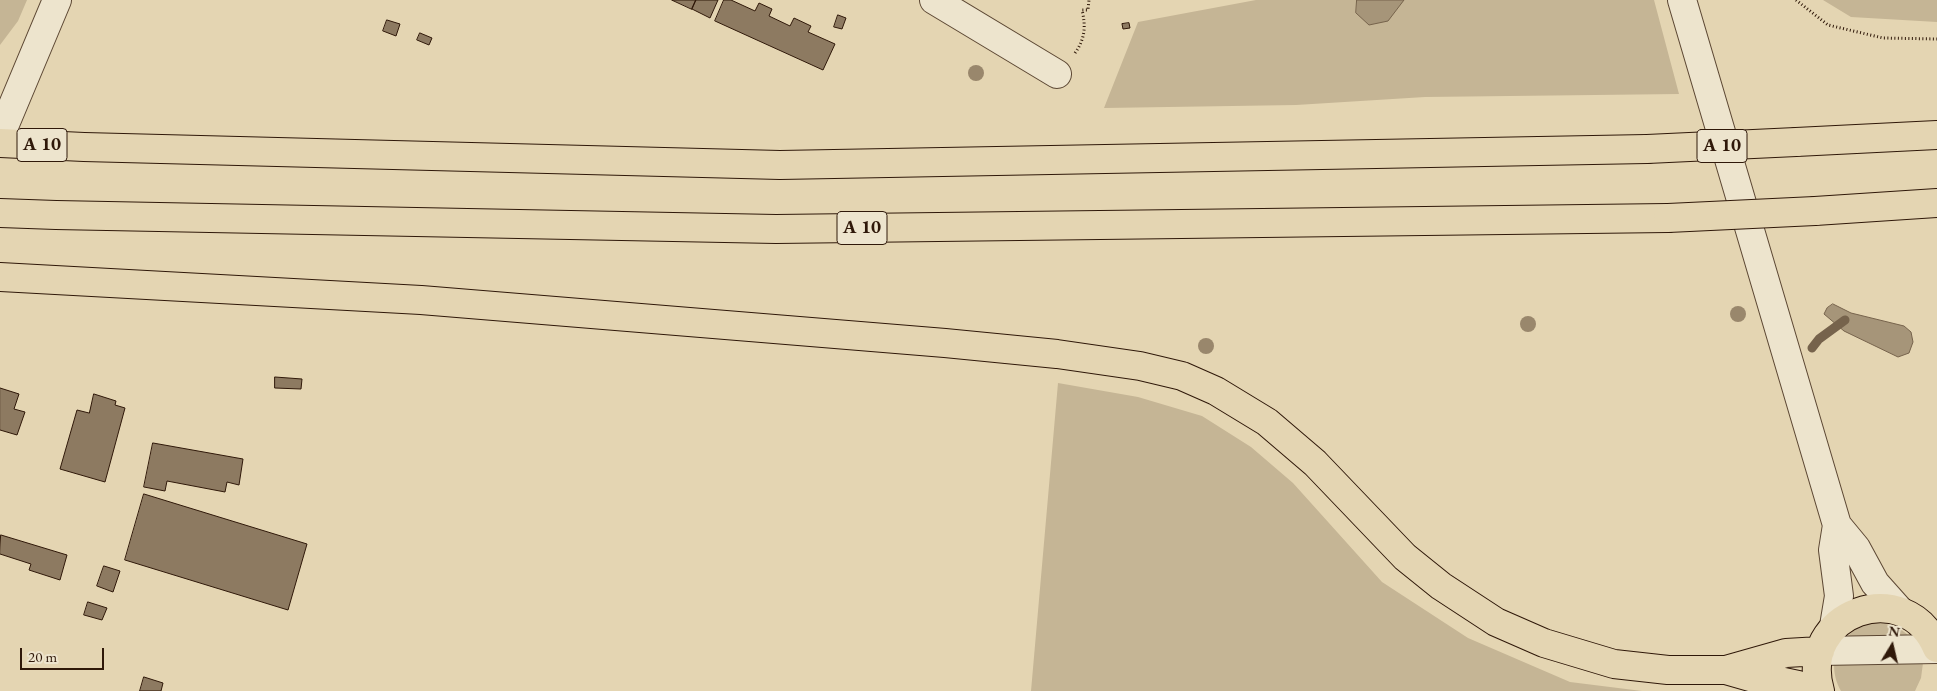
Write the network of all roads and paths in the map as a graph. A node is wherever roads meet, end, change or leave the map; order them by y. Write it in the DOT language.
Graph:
graph roads {
  1 [pos="57,0"];
  2 [pos="934,0"];
  3 [pos="1089,0"];
  4 [pos="1682,0"];
  5 [pos="1796,0"];
  6 [pos="1085,24"];
  7 [pos="1937,39"];
  8 [pos="1058,74"];
  9 [pos="1937,135"];
  10 [pos="0,136"];
  11 [pos="0,142"];
  12 [pos="1937,203"];
  13 [pos="0,212"];
  14 [pos="0,277"];
  15 [pos="1836,525"];
  16 [pos="1900,611"];
  17 [pos="1834,626"];
  18 [pos="1937,648"];
  19 [pos="1820,651"];
  20 [pos="1726,670"];
  21 [pos="1814,691"];
  22 [pos="1820,691"];
  1 -- 10 [label="street"];
  2 -- 8 [label="street"];
  3 -- 6 [label="path"];
  4 -- 15 [label="street"];
  5 -- 7 [label="path"];
  9 -- 11 [label="main road, A 10, bridge"];
  12 -- 13 [label="main road, A 10, bridge"];
  14 -- 20 [label="main road"];
  15 -- 16 [label="street"];
  15 -- 17 [label="street"];
  16 -- 17 [label="main road"];
  16 -- 18 [label="main road"];
  17 -- 19 [label="main road"];
  18 -- 19 [label="street"];
  19 -- 20 [label="main road"];
  19 -- 22 [label="main road"];
  20 -- 21 [label="main road"];
}
